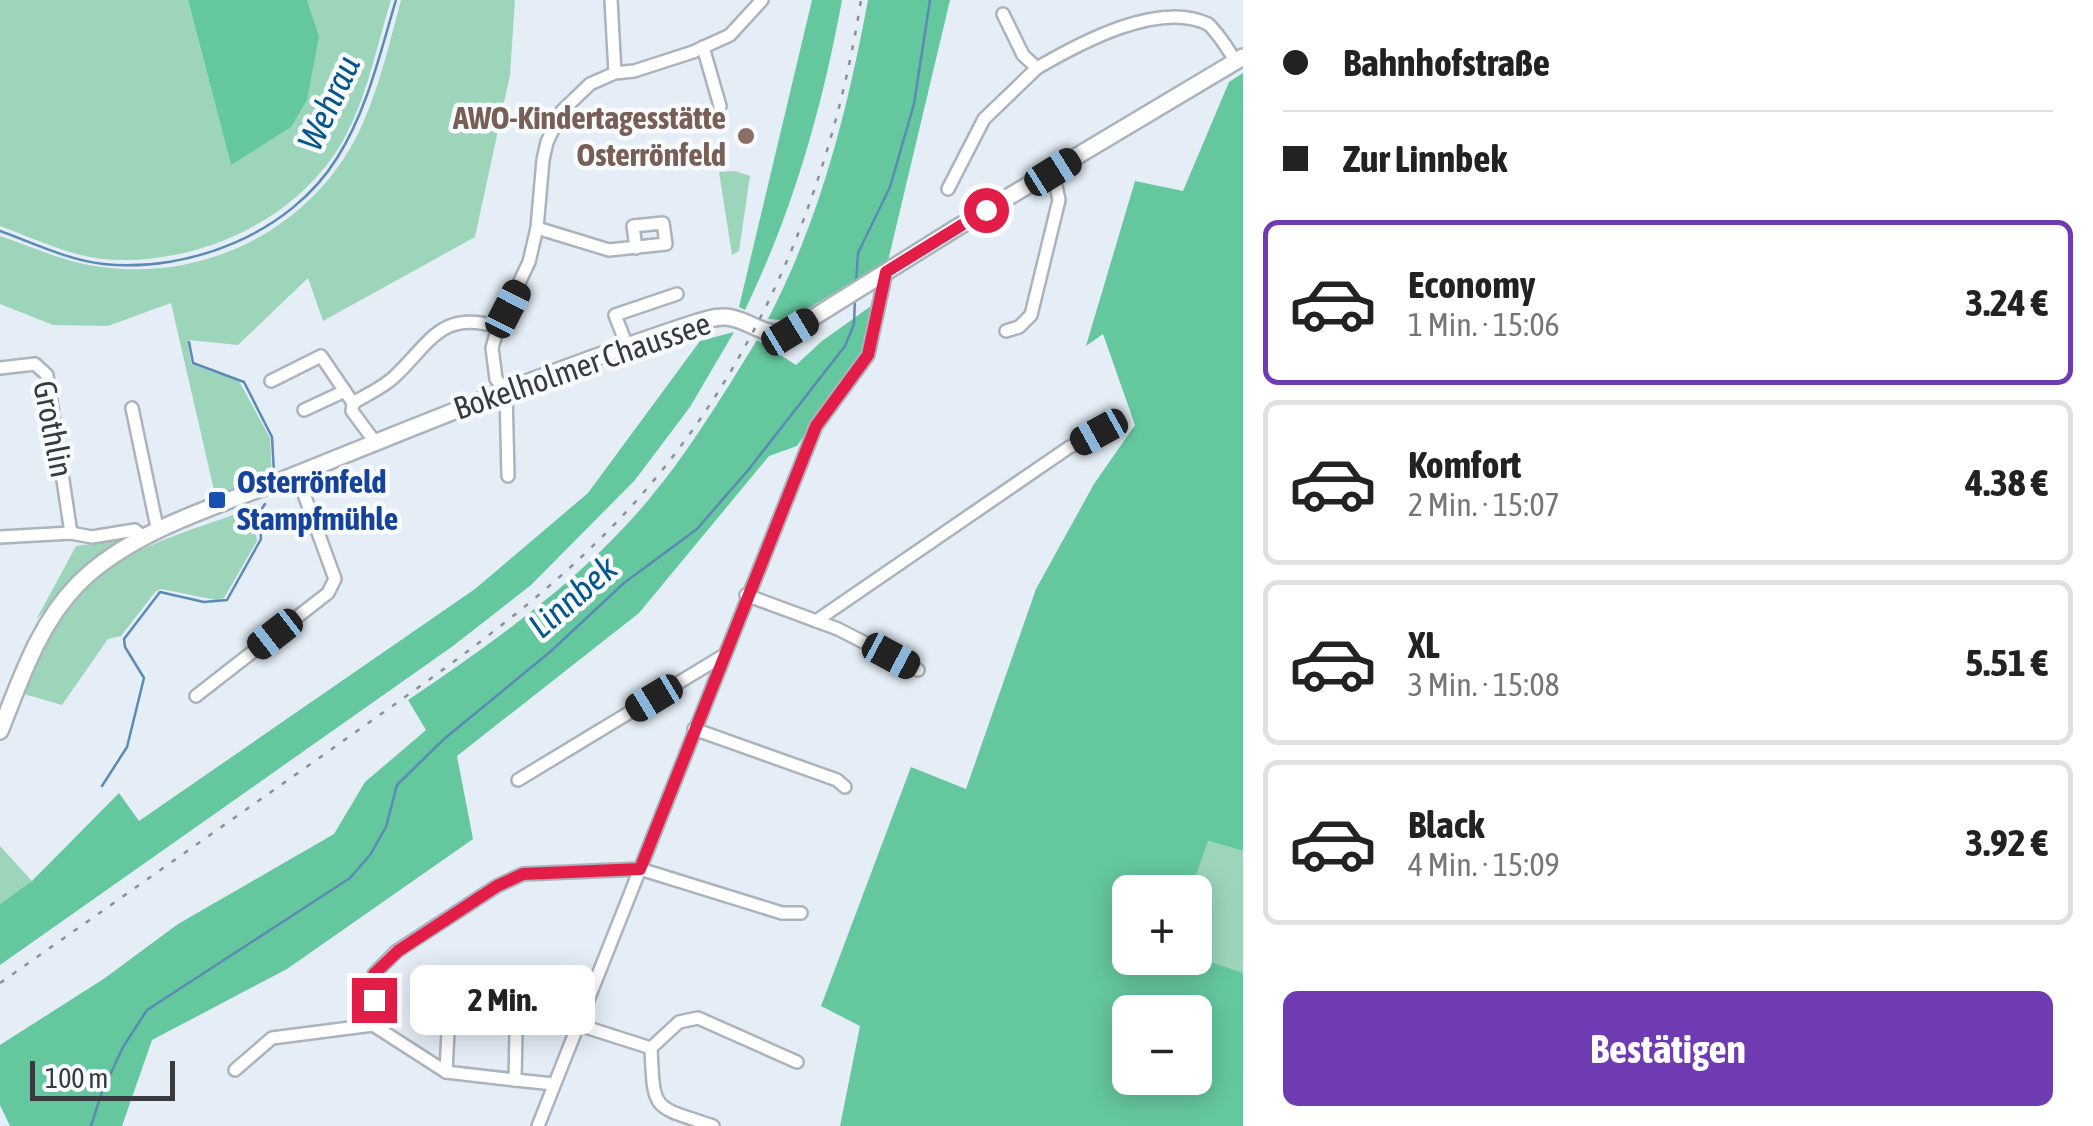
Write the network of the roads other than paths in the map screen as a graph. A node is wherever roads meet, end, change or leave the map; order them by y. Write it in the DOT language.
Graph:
graph roads {
  1 [pos="611,0"];
  2 [pos="762,0"];
  3 [pos="1003,14"];
  4 [pos="703,48"];
  5 [pos="1240,60"];
  6 [pos="1037,68"];
  7 [pos="615,73"];
  8 [pos="720,106"];
  9 [pos="1053,172"];
  10 [pos="948,189"];
  11 [pos="537,228"];
  12 [pos="636,248"];
  13 [pos="886,272"];
  14 [pos="677,294"];
  15 [pos="498,327"];
  16 [pos="1006,331"];
  17 [pos="627,346"];
  18 [pos="0,368"];
  19 [pos="271,381"];
  20 [pos="345,391"];
  21 [pos="506,391"];
  22 [pos="353,404"];
  23 [pos="132,408"];
  24 [pos="304,410"];
  25 [pos="1104,432"];
  26 [pos="374,442"];
  27 [pos="297,475"];
  28 [pos="508,476"];
  29 [pos="156,532"];
  30 [pos="72,533"];
  31 [pos="0,538"];
  32 [pos="746,595"];
  33 [pos="816,620"];
  34 [pos="722,657"];
  35 [pos="918,670"];
  36 [pos="196,696"];
  37 [pos="694,729"];
  38 [pos="0,731"];
  39 [pos="518,780"];
  40 [pos="845,787"];
  41 [pos="640,869"];
  42 [pos="801,913"];
  43 [pos="372,1025"];
  44 [pos="578,1025"];
  45 [pos="448,1031"];
  46 [pos="516,1032"];
  47 [pos="651,1048"];
  48 [pos="796,1062"];
  49 [pos="235,1070"];
  50 [pos="446,1072"];
  51 [pos="515,1080"];
  52 [pos="554,1084"];
  53 [pos="538,1126"];
  54 [pos="713,1126"];
  1 -- 7 [label="street"];
  2 -- 4 [label="street"];
  3 -- 6 [label="street"];
  4 -- 7 [label="street"];
  4 -- 8 [label="street"];
  5 -- 6 [label="street"];
  5 -- 9 [label="main road"];
  6 -- 10 [label="street"];
  7 -- 11 [label="street"];
  9 -- 13 [label="main road"];
  9 -- 16 [label="street"];
  11 -- 12 [label="street"];
  11 -- 15 [label="street"];
  13 -- 17 [label="main road, Bokelholmer Chaussee"];
  13 -- 32 [label="street"];
  14 -- 17 [label="street"];
  15 -- 21 [label="street"];
  15 -- 22 [label="street"];
  17 -- 21 [label="main road, Bokelholmer Chaussee"];
  18 -- 30 [label="street, Grothlin"];
  19 -- 20 [label="street"];
  20 -- 22 [label="street"];
  20 -- 24 [label="street"];
  21 -- 26 [label="main road, Bokelholmer Chaussee"];
  21 -- 28 [label="street"];
  22 -- 26 [label="street"];
  23 -- 29 [label="street"];
  25 -- 33 [label="street"];
  26 -- 27 [label="main road, Bokelholmer Chaussee"];
  27 -- 29 [label="main road, Bokelholmer Chaussee"];
  27 -- 36 [label="street"];
  29 -- 30 [label="street"];
  29 -- 38 [label="main road, Bokelholmer Chaussee"];
  30 -- 31 [label="street"];
  32 -- 33 [label="street"];
  32 -- 34 [label="street"];
  33 -- 35 [label="street"];
  34 -- 37 [label="street"];
  34 -- 39 [label="street"];
  37 -- 40 [label="street"];
  37 -- 41 [label="street"];
  41 -- 42 [label="street"];
  41 -- 43 [label="street"];
  41 -- 44 [label="street"];
  43 -- 49 [label="street"];
  43 -- 50 [label="street"];
  44 -- 47 [label="street"];
  44 -- 52 [label="street"];
  45 -- 50 [label="street"];
  46 -- 51 [label="street"];
  47 -- 48 [label="street"];
  47 -- 54 [label="street"];
  50 -- 51 [label="street"];
  51 -- 52 [label="street"];
  52 -- 53 [label="street"];
}
